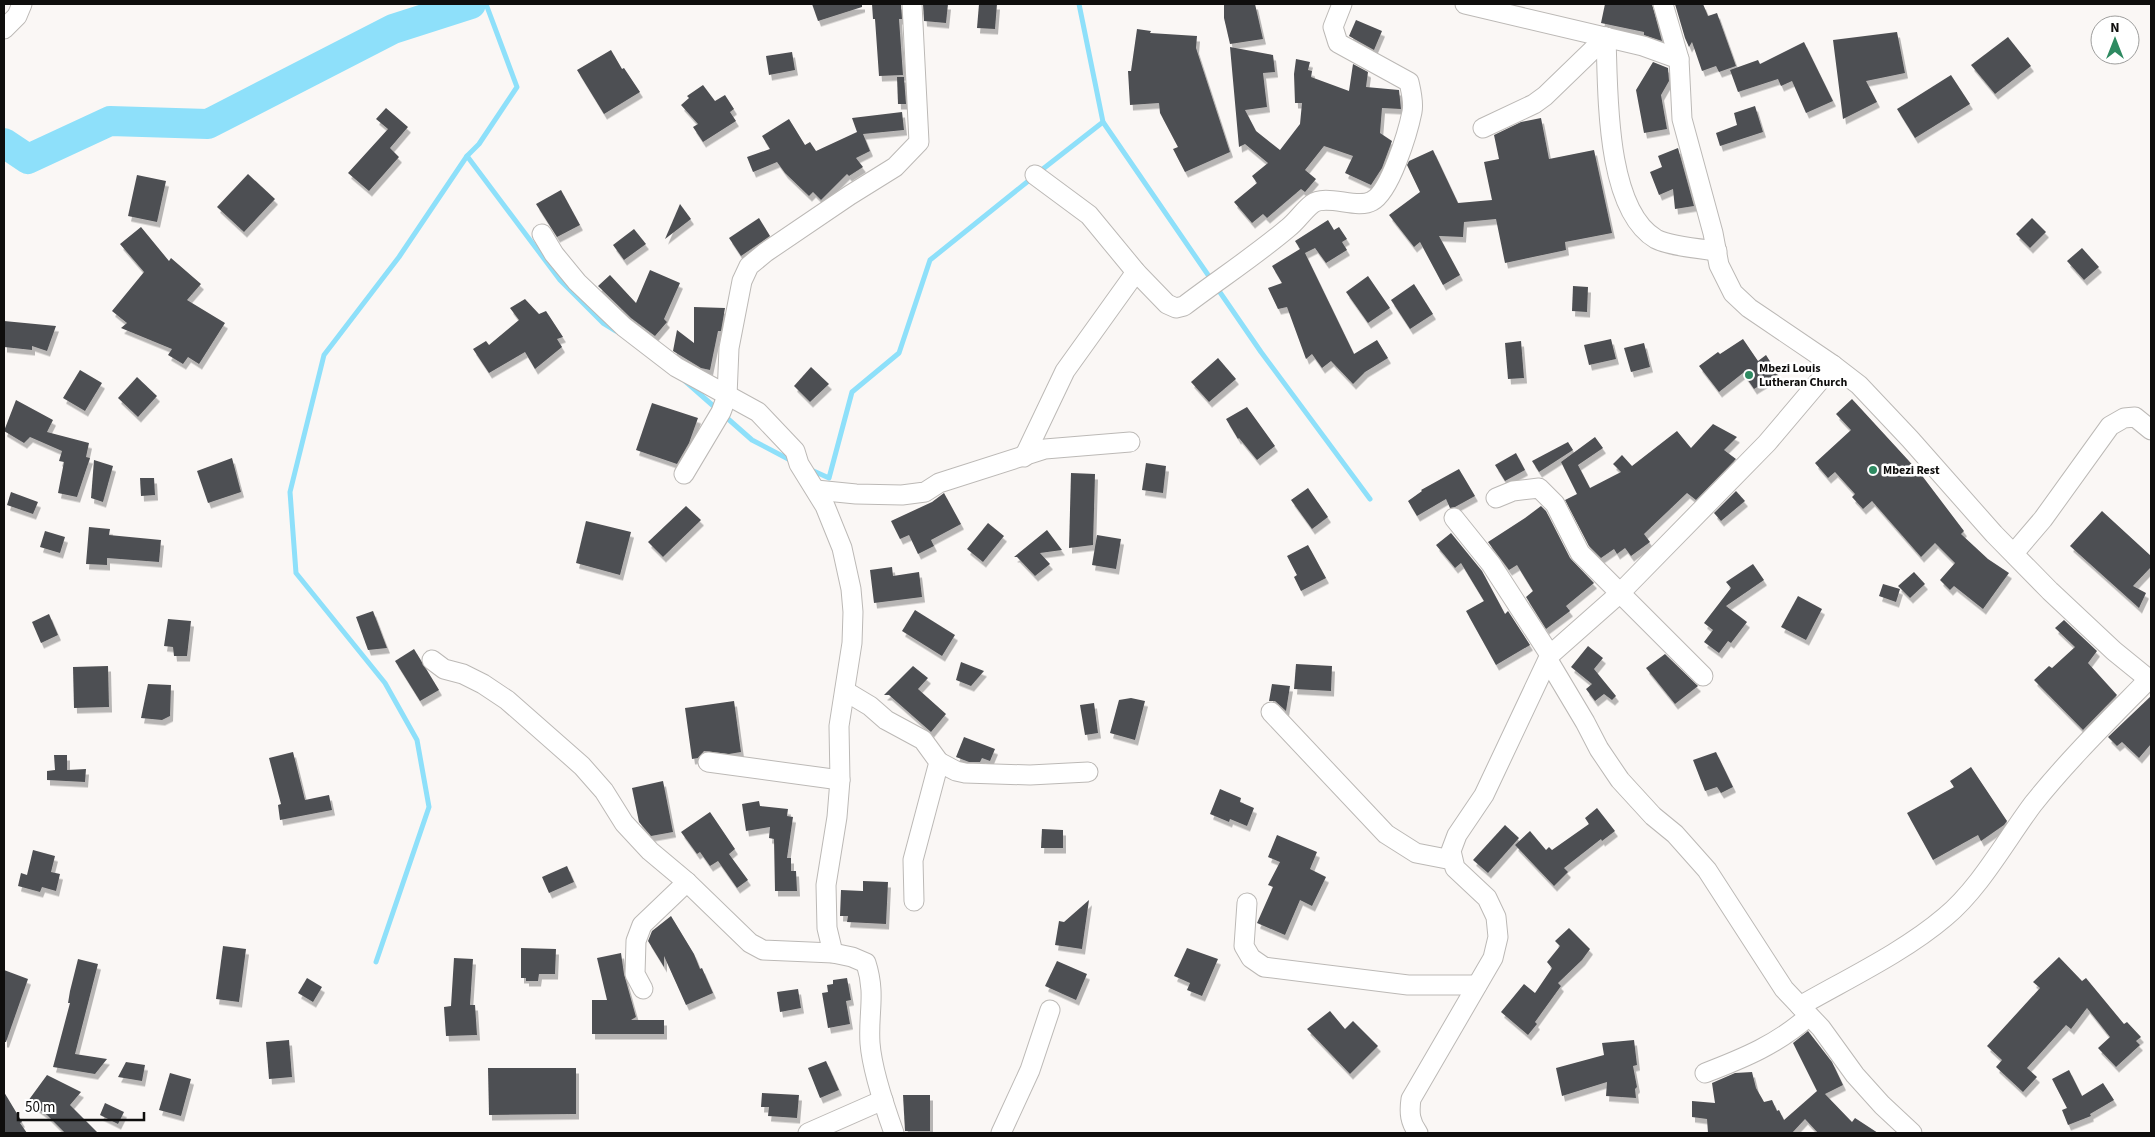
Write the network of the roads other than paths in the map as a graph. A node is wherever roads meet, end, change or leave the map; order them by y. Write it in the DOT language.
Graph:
graph roads {
  1 [pos="22,4"];
  2 [pos="912,4"];
  3 [pos="1342,4"];
  4 [pos="1465,4"];
  5 [pos="1663,4"];
  6 [pos="4,29"];
  7 [pos="1606,37"];
  8 [pos="1679,59"];
  9 [pos="1483,128"];
  10 [pos="1035,175"];
  11 [pos="542,234"];
  12 [pos="1717,251"];
  13 [pos="1136,272"];
  14 [pos="1833,365"];
  15 [pos="727,396"];
  16 [pos="2151,430"];
  17 [pos="1130,442"];
  18 [pos="1024,457"];
  19 [pos="684,474"];
  20 [pos="816,490"];
  21 [pos="1496,498"];
  22 [pos="1454,518"];
  23 [pos="2014,553"];
  24 [pos="1619,594"];
  25 [pos="1549,658"];
  26 [pos="432,660"];
  27 [pos="1703,676"];
  28 [pos="2150,680"];
  29 [pos="845,691"];
  30 [pos="1271,712"];
  31 [pos="708,762"];
  32 [pos="938,762"];
  33 [pos="1088,772"];
  34 [pos="840,780"];
  35 [pos="1452,860"];
  36 [pos="687,882"];
  37 [pos="914,901"];
  38 [pos="1247,903"];
  39 [pos="833,953"];
  40 [pos="1477,985"];
  41 [pos="643,988"];
  42 [pos="1050,1010"];
  43 [pos="1805,1011"];
  44 [pos="1705,1073"];
  45 [pos="883,1100"];
  46 [pos="808,1133"];
  47 [pos="894,1133"];
  48 [pos="1001,1133"];
  49 [pos="1418,1133"];
  50 [pos="1912,1133"];
  1 -- 6 [label="street"];
  2 -- 15 [label="street"];
  3 -- 13 [label="street"];
  4 -- 7 [label="street"];
  5 -- 8 [label="street"];
  7 -- 8 [label="street"];
  7 -- 9 [label="street"];
  7 -- 12 [label="street"];
  8 -- 12 [label="street"];
  10 -- 13 [label="street"];
  11 -- 15 [label="street"];
  12 -- 14 [label="street"];
  13 -- 18 [label="street"];
  14 -- 23 [label="street"];
  14 -- 24 [label="street"];
  15 -- 19 [label="street"];
  15 -- 20 [label="street"];
  16 -- 23 [label="street"];
  17 -- 18 [label="street"];
  18 -- 20 [label="street"];
  20 -- 29 [label="street"];
  21 -- 24 [label="street"];
  22 -- 25 [label="street"];
  23 -- 28 [label="street"];
  24 -- 25 [label="street"];
  24 -- 27 [label="street"];
  25 -- 35 [label="street"];
  25 -- 43 [label="street"];
  26 -- 36 [label="street"];
  28 -- 43 [label="street"];
  29 -- 32 [label="street"];
  29 -- 34 [label="street"];
  30 -- 35 [label="street"];
  31 -- 34 [label="street"];
  32 -- 33 [label="street"];
  32 -- 37 [label="street"];
  34 -- 39 [label="street"];
  35 -- 40 [label="street"];
  36 -- 39 [label="street"];
  36 -- 41 [label="street"];
  38 -- 40 [label="street"];
  39 -- 45 [label="street"];
  40 -- 49 [label="street"];
  42 -- 48 [label="street"];
  43 -- 44 [label="street"];
  43 -- 50 [label="street"];
  45 -- 46 [label="street"];
  45 -- 47 [label="street"];
}
